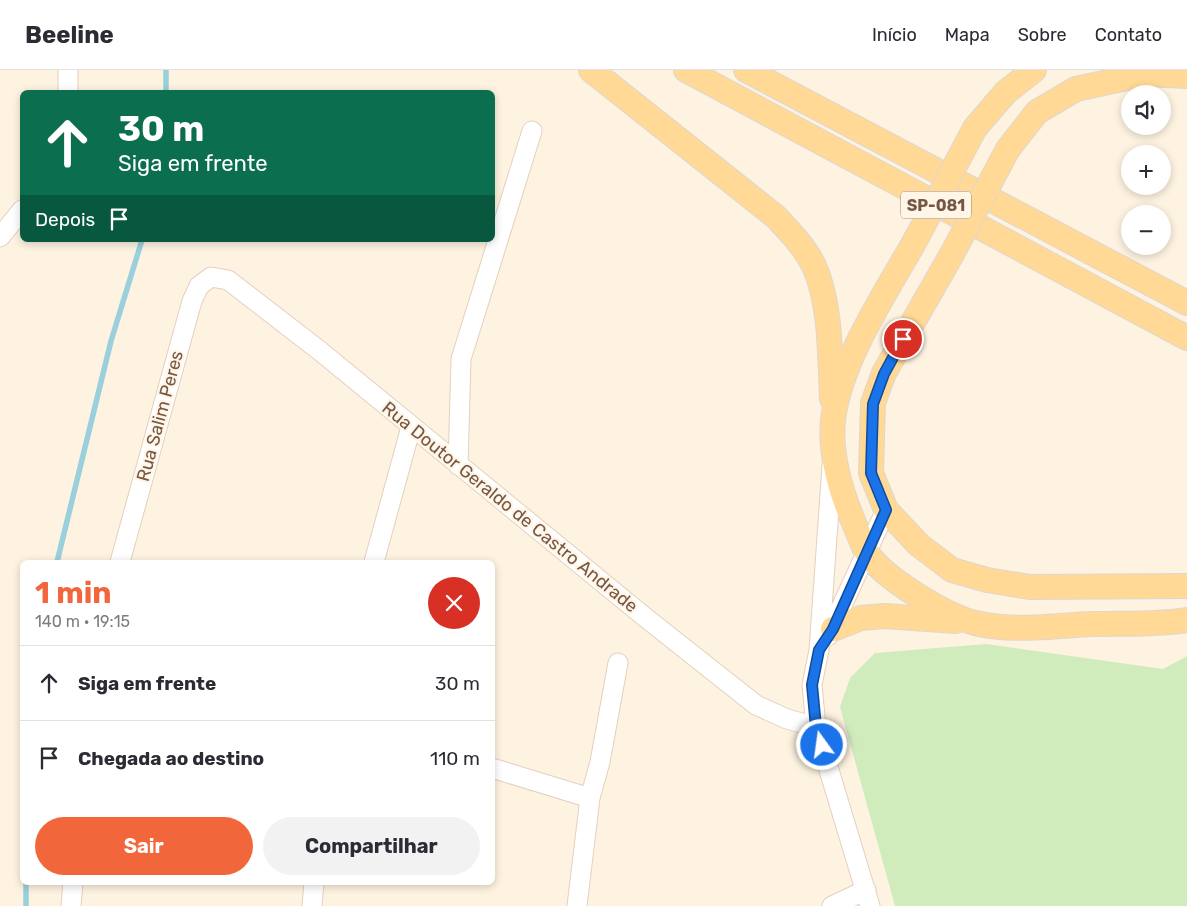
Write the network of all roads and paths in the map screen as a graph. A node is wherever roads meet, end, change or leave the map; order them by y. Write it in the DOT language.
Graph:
graph roads {
  1 [pos="68,70"];
  2 [pos="591,70"];
  3 [pos="686,70"];
  4 [pos="746,70"];
  5 [pos="1034,70"];
  6 [pos="1187,76"];
  7 [pos="68,90"];
  8 [pos="532,131"];
  9 [pos="20,212"];
  10 [pos="0,236"];
  11 [pos="211,277"];
  12 [pos="1183,299"];
  13 [pos="1140,314"];
  14 [pos="1187,338"];
  15 [pos="1187,352"];
  16 [pos="833,421"];
  17 [pos="411,427"];
  18 [pos="833,449"];
  19 [pos="458,465"];
  20 [pos="886,510"];
  21 [pos="867,552"];
  22 [pos="121,560"];
  23 [pos="375,560"];
  24 [pos="1187,586"];
  25 [pos="1187,620"];
  26 [pos="975,622"];
  27 [pos="833,629"];
  28 [pos="819,650"];
  29 [pos="618,663"];
  30 [pos="816,727"];
  31 [pos="495,769"];
  32 [pos="590,798"];
  33 [pos="73,885"];
  34 [pos="314,885"];
  35 [pos="868,898"];
  36 [pos="71,906"];
  37 [pos="312,906"];
  38 [pos="577,906"];
  39 [pos="832,906"];
  1 -- 7 [label="street"];
  2 -- 16 [label="main road"];
  3 -- 13 [label="main road, SP-081"];
  4 -- 12 [label="main road, SP-081"];
  5 -- 16 [label="main road, bridge"];
  6 -- 20 [label="main road, bridge"];
  8 -- 19 [label="street"];
  9 -- 10 [label="street"];
  11 -- 17 [label="street, Rua Doutor Geraldo de Castro Andrade"];
  11 -- 22 [label="street, Rua Salim Peres"];
  13 -- 14 [label="main road, SP-081"];
  13 -- 15 [label="main road"];
  16 -- 18 [label="main road"];
  17 -- 19 [label="street, Rua Doutor Geraldo de Castro Andrade"];
  17 -- 23 [label="street"];
  18 -- 21 [label="main road"];
  18 -- 28 [label="street"];
  19 -- 30 [label="street, Rua Doutor Geraldo de Castro Andrade"];
  20 -- 21 [label="street"];
  20 -- 24 [label="main road"];
  21 -- 26 [label="main road"];
  21 -- 27 [label="street"];
  25 -- 26 [label="main road"];
  26 -- 27 [label="main road"];
  27 -- 28 [label="street"];
  28 -- 30 [label="street"];
  29 -- 32 [label="street"];
  30 -- 35 [label="street"];
  31 -- 32 [label="street"];
  32 -- 38 [label="street"];
  33 -- 36 [label="street"];
  34 -- 37 [label="street"];
  35 -- 39 [label="street"];
}
